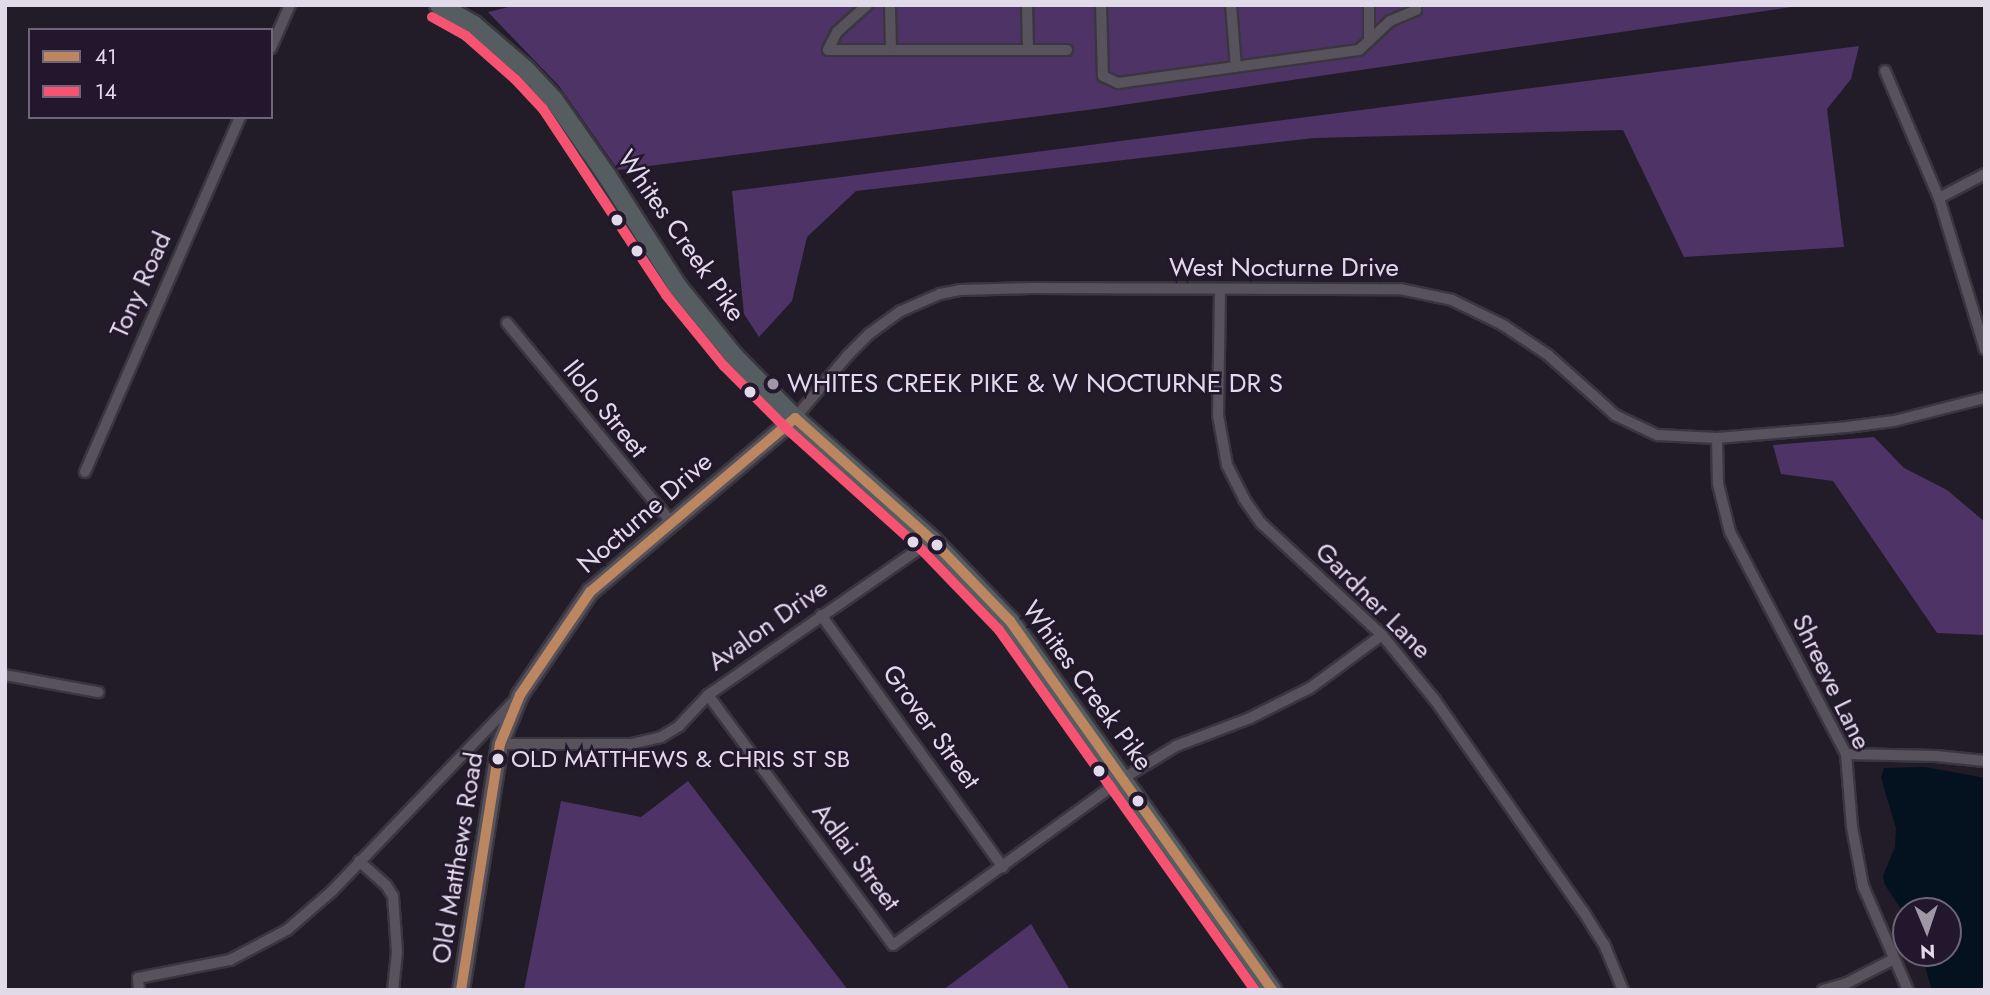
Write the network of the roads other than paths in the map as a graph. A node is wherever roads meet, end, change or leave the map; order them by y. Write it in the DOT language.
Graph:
graph roads {
  1 [pos="290,5"];
  2 [pos="439,5"];
  3 [pos="867,5"];
  4 [pos="890,5"];
  5 [pos="1027,5"];
  6 [pos="1101,5"];
  7 [pos="1231,5"];
  8 [pos="1369,5"];
  9 [pos="1416,5"];
  10 [pos="1368,41"];
  11 [pos="273,43"];
  12 [pos="891,50"];
  13 [pos="1028,50"];
  14 [pos="1067,50"];
  15 [pos="1236,67"];
  16 [pos="1885,71"];
  17 [pos="239,119"];
  18 [pos="1985,174"];
  19 [pos="1940,198"];
  20 [pos="1220,291"];
  21 [pos="506,323"];
  22 [pos="1985,349"];
  23 [pos="1985,398"];
  24 [pos="794,418"];
  25 [pos="1717,438"];
  26 [pos="85,472"];
  27 [pos="671,522"];
  28 [pos="932,540"];
  29 [pos="821,615"];
  30 [pos="1382,635"];
  31 [pos="5,675"];
  32 [pos="98,692"];
  33 [pos="520,695"];
  34 [pos="708,695"];
  35 [pos="500,744"];
  36 [pos="1846,754"];
  37 [pos="1985,761"];
  38 [pos="1122,779"];
  39 [pos="359,860"];
  40 [pos="1003,867"];
  41 [pos="1892,960"];
  42 [pos="1896,967"];
  43 [pos="139,990"];
  44 [pos="393,990"];
  45 [pos="461,990"];
  46 [pos="1272,990"];
  47 [pos="1623,990"];
  48 [pos="1823,990"];
  49 [pos="1908,990"];
  1 -- 11 [label="street"];
  2 -- 24 [label="main road, Whites Creek Pike"];
  3 -- 12 [label="street"];
  4 -- 12 [label="street"];
  5 -- 13 [label="street"];
  6 -- 15 [label="street"];
  7 -- 15 [label="street"];
  8 -- 10 [label="street"];
  9 -- 10 [label="street"];
  10 -- 15 [label="street"];
  12 -- 13 [label="street"];
  13 -- 14 [label="street"];
  16 -- 19 [label="street"];
  17 -- 26 [label="street, Tony Road"];
  18 -- 19 [label="street"];
  19 -- 22 [label="street"];
  20 -- 24 [label="street, West Nocturne Drive"];
  20 -- 25 [label="street, West Nocturne Drive"];
  20 -- 30 [label="street, Gardner Lane"];
  21 -- 27 [label="street, Ilolo Street"];
  23 -- 25 [label="street, West Nocturne Drive"];
  24 -- 27 [label="street, Nocturne Drive"];
  24 -- 28 [label="main road, Whites Creek Pike"];
  25 -- 36 [label="street, Shreeve Lane"];
  27 -- 33 [label="street, Nocturne Drive"];
  28 -- 29 [label="street, Avalon Drive"];
  28 -- 38 [label="main road, Whites Creek Pike"];
  29 -- 34 [label="street, Avalon Drive"];
  29 -- 40 [label="street, Grover Street"];
  30 -- 38 [label="street"];
  30 -- 47 [label="street, Gardner Lane"];
  31 -- 32 [label="street"];
  33 -- 35 [label="street, Old Matthews Road"];
  33 -- 39 [label="street"];
  34 -- 35 [label="street, Avalon Drive"];
  34 -- 40 [label="street, Adlai Street"];
  35 -- 45 [label="street, Old Matthews Road"];
  36 -- 37 [label="street"];
  36 -- 41 [label="street, Shreeve Lane"];
  38 -- 40 [label="street"];
  38 -- 46 [label="main road, Whites Creek Pike"];
  39 -- 43 [label="street"];
  39 -- 44 [label="street"];
  41 -- 48 [label="street"];
  42 -- 49 [label="street, Shreeve Lane"];
}
